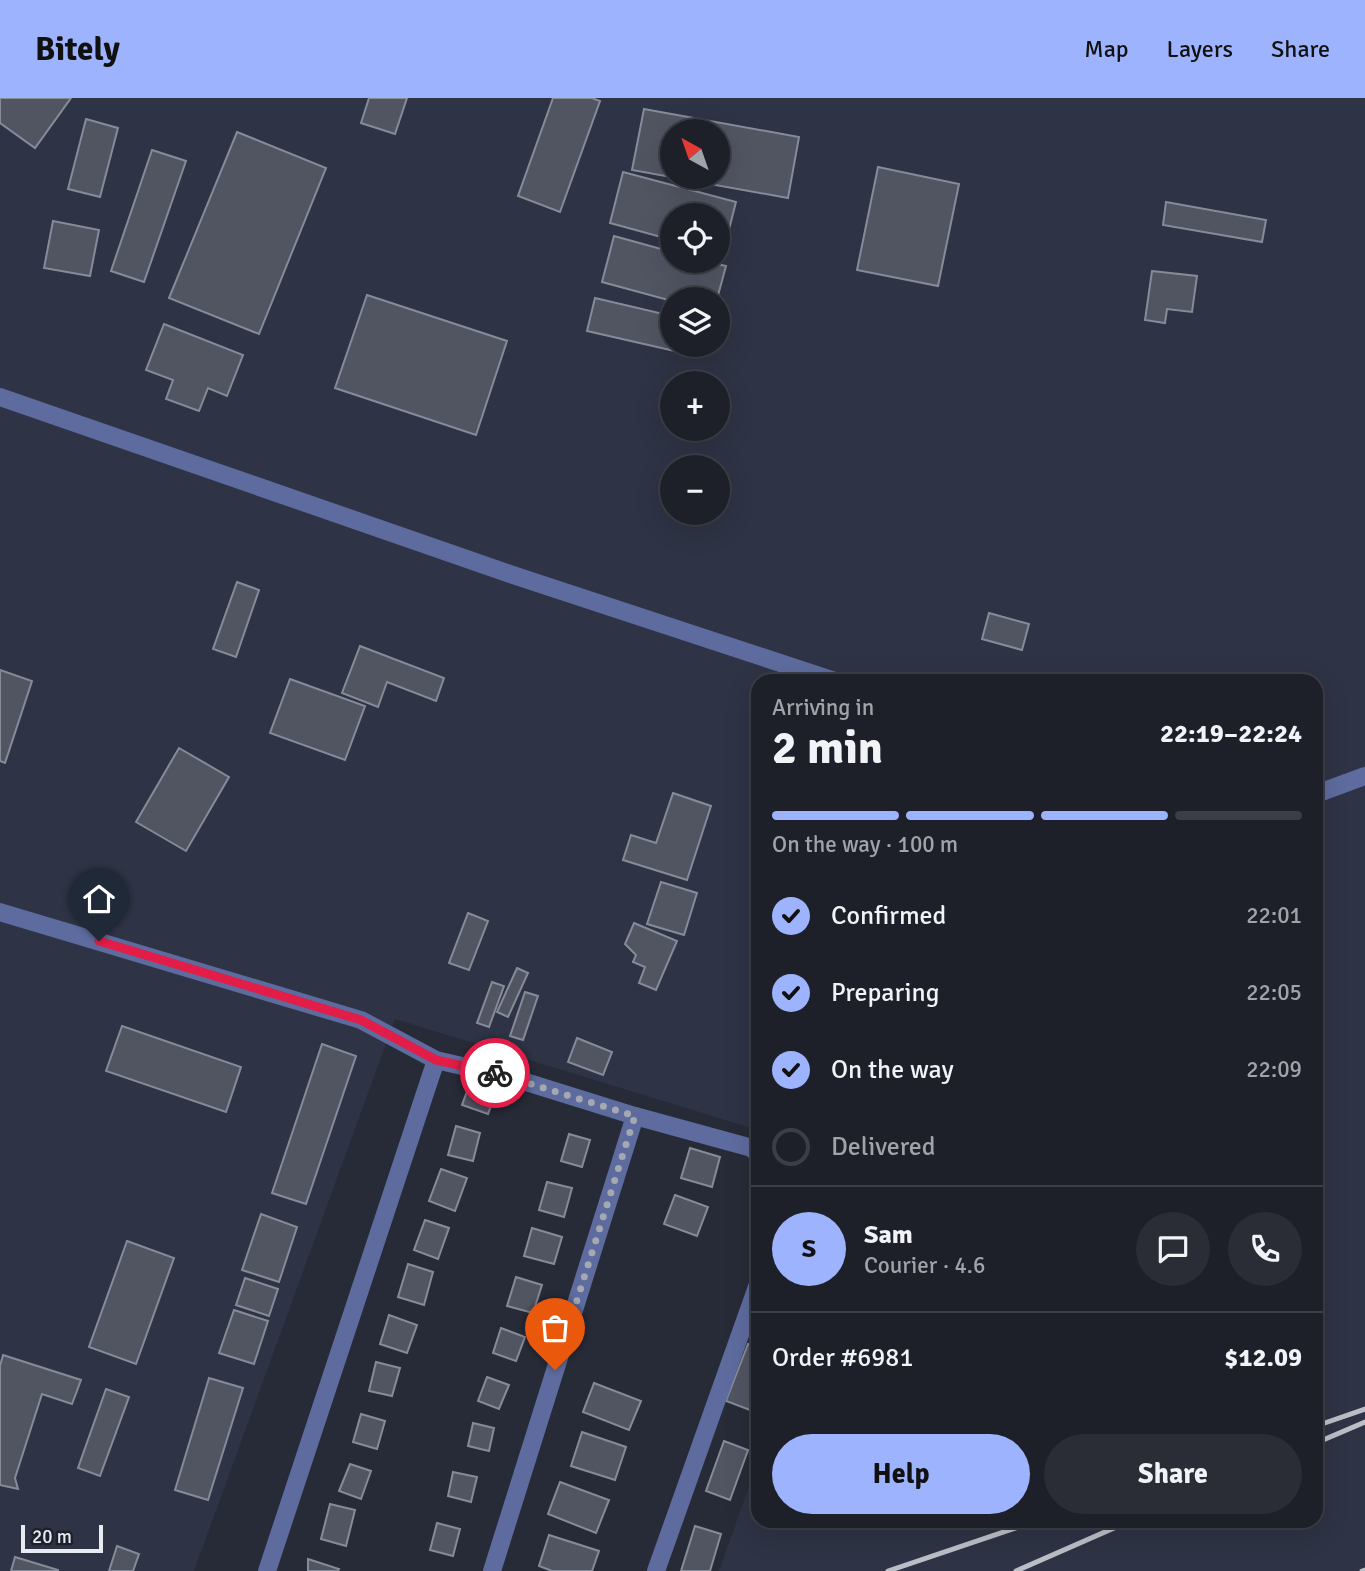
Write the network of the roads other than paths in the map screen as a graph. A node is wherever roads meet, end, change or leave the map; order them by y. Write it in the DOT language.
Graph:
graph roads {
  1 [pos="0,397"];
  2 [pos="814,674"];
  3 [pos="1365,776"];
  4 [pos="1323,791"];
  5 [pos="0,912"];
  6 [pos="436,1060"];
  7 [pos="635,1116"];
  8 [pos="751,1148"];
  9 [pos="751,1304"];
  10 [pos="267,1571"];
  11 [pos="492,1571"];
  12 [pos="656,1571"];
  1 -- 2 [label="street"];
  3 -- 4 [label="street"];
  5 -- 6 [label="street"];
  6 -- 7 [label="street"];
  6 -- 10 [label="street"];
  7 -- 8 [label="street"];
  7 -- 11 [label="street"];
  9 -- 12 [label="street"];
}
